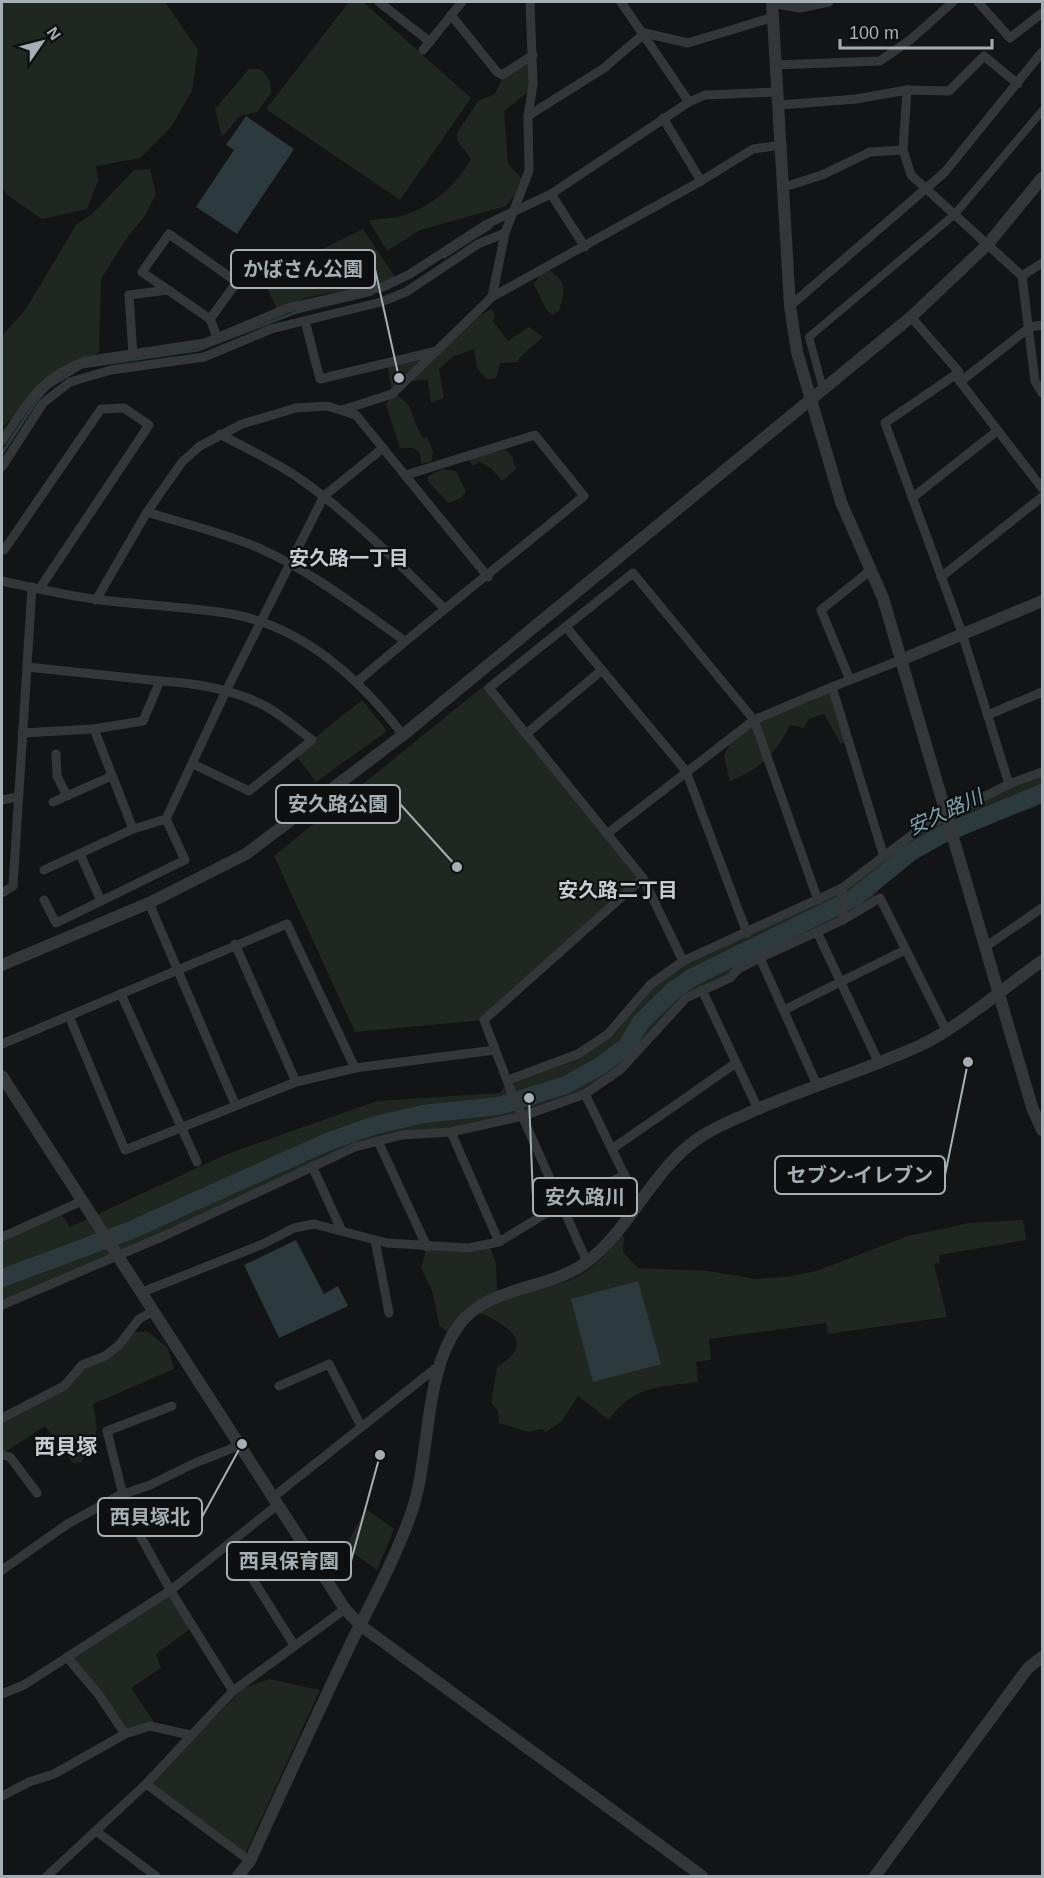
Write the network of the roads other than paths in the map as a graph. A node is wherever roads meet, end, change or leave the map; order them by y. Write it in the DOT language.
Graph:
graph roads {
  1 [pos="379,2"];
  2 [pos="462,2"];
  3 [pos="530,2"];
  4 [pos="621,2"];
  5 [pos="772,2"];
  6 [pos="829,2"];
  7 [pos="953,2"];
  8 [pos="978,2"];
  9 [pos="1042,13"];
  10 [pos="451,15"];
  11 [pos="774,17"];
  12 [pos="645,33"];
  13 [pos="1042,52"];
  14 [pos="533,55"];
  15 [pos="775,66"];
  16 [pos="1018,84"];
  17 [pos="907,90"];
  18 [pos="777,92"];
  19 [pos="689,102"];
  20 [pos="780,105"];
  21 [pos="1042,111"];
  22 [pos="528,116"];
  23 [pos="663,118"];
  24 [pos="782,145"];
  25 [pos="903,150"];
  26 [pos="1042,178"];
  27 [pos="701,181"];
  28 [pos="784,187"];
  29 [pos="927,190"];
  30 [pos="551,194"];
  31 [pos="514,213"];
  32 [pos="955,214"];
  33 [pos="505,232"];
  34 [pos="988,244"];
  35 [pos="585,246"];
  36 [pos="1042,263"];
  37 [pos="1022,276"];
  38 [pos="168,290"];
  39 [pos="343,296"];
  40 [pos="492,297"];
  41 [pos="790,306"];
  42 [pos="346,311"];
  43 [pos="911,316"];
  44 [pos="210,319"];
  45 [pos="305,321"];
  46 [pos="1042,325"];
  47 [pos="1030,327"];
  48 [pos="217,337"];
  49 [pos="440,350"];
  50 [pos="133,355"];
  51 [pos="110,358"];
  52 [pos="111,370"];
  53 [pos="957,379"];
  54 [pos="823,389"];
  55 [pos="1042,393"];
  56 [pos="811,400"];
  57 [pos="342,410"];
  58 [pos="997,431"];
  59 [pos="220,434"];
  60 [pos="2,441"];
  61 [pos="383,448"];
  62 [pos="2,467"];
  63 [pos="406,475"];
  64 [pos="1042,488"];
  65 [pos="324,496"];
  66 [pos="1042,497"];
  67 [pos="912,498"];
  68 [pos="147,512"];
  69 [pos="2,549"];
  70 [pos="289,562"];
  71 [pos="871,570"];
  72 [pos="488,577"];
  73 [pos="942,577"];
  74 [pos="2,581"];
  75 [pos="36,588"];
  76 [pos="96,600"];
  77 [pos="1042,601"];
  78 [pos="444,608"];
  79 [pos="259,622"];
  80 [pos="566,627"];
  81 [pos="962,633"];
  82 [pos="405,641"];
  83 [pos="901,660"];
  84 [pos="27,667"];
  85 [pos="602,670"];
  86 [pos="850,680"];
  87 [pos="159,681"];
  88 [pos="358,681"];
  89 [pos="832,687"];
  90 [pos="226,691"];
  91 [pos="1042,692"];
  92 [pos="988,715"];
  93 [pos="754,720"];
  94 [pos="94,729"];
  95 [pos="22,733"];
  96 [pos="526,734"];
  97 [pos="403,735"];
  98 [pos="56,754"];
  99 [pos="193,764"];
  100 [pos="686,771"];
  101 [pos="1042,772"];
  102 [pos="112,776"];
  103 [pos="1009,784"];
  104 [pos="67,796"];
  105 [pos="17,797"];
  106 [pos="2,800"];
  107 [pos="53,802"];
  108 [pos="946,816"];
  109 [pos="166,819"];
  110 [pos="133,829"];
  111 [pos="608,833"];
  112 [pos="80,854"];
  113 [pos="884,857"];
  114 [pos="44,870"];
  115 [pos="643,878"];
  116 [pos="842,890"];
  117 [pos="2,893"];
  118 [pos="44,900"];
  119 [pos="818,900"];
  120 [pos="101,901"];
  121 [pos="149,903"];
  122 [pos="1042,908"];
  123 [pos="843,918"];
  124 [pos="817,932"];
  125 [pos="747,933"];
  126 [pos="235,944"];
  127 [pos="985,947"];
  128 [pos="905,950"];
  129 [pos="760,958"];
  130 [pos="683,961"];
  131 [pos="1042,961"];
  132 [pos="2,965"];
  133 [pos="177,970"];
  134 [pos="840,982"];
  135 [pos="702,990"];
  136 [pos="999,991"];
  137 [pos="121,994"];
  138 [pos="784,1010"];
  139 [pos="69,1016"];
  140 [pos="946,1030"];
  141 [pos="2,1044"];
  142 [pos="495,1050"];
  143 [pos="878,1061"];
  144 [pos="736,1063"];
  145 [pos="355,1068"];
  146 [pos="2,1076"];
  147 [pos="508,1080"];
  148 [pos="296,1082"];
  149 [pos="817,1084"];
  150 [pos="585,1094"];
  151 [pos="235,1104"];
  152 [pos="758,1109"];
  153 [pos="523,1116"];
  154 [pos="182,1126"];
  155 [pos="1042,1130"];
  156 [pos="451,1132"];
  157 [pos="378,1141"];
  158 [pos="612,1149"];
  159 [pos="197,1162"];
  160 [pos="312,1166"];
  161 [pos="625,1175"];
  162 [pos="82,1201"];
  163 [pos="638,1203"];
  164 [pos="561,1204"];
  165 [pos="340,1229"];
  166 [pos="2,1237"];
  167 [pos="375,1240"];
  168 [pos="499,1242"];
  169 [pos="427,1246"];
  170 [pos="116,1255"];
  171 [pos="586,1262"];
  172 [pos="140,1293"];
  173 [pos="2,1305"];
  174 [pos="152,1312"];
  175 [pos="389,1313"];
  176 [pos="442,1364"];
  177 [pos="279,1386"];
  178 [pos="172,1406"];
  179 [pos="2,1418"];
  180 [pos="361,1426"];
  181 [pos="238,1446"];
  182 [pos="2,1455"];
  183 [pos="37,1493"];
  184 [pos="120,1496"];
  185 [pos="274,1502"];
  186 [pos="230,1543"];
  187 [pos="2,1570"];
  188 [pos="171,1590"];
  189 [pos="345,1609"];
  190 [pos="360,1625"];
  191 [pos="294,1645"];
  192 [pos="67,1657"];
  193 [pos="1042,1658"];
  194 [pos="233,1691"];
  195 [pos="2,1694"];
  196 [pos="124,1734"];
  197 [pos="190,1735"];
  198 [pos="146,1784"];
  199 [pos="2,1796"];
  200 [pos="96,1831"];
  201 [pos="250,1861"];
  202 [pos="47,1876"];
  203 [pos="156,1876"];
  204 [pos="238,1876"];
  205 [pos="702,1876"];
  206 [pos="875,1876"];
  1 -- 10 [label="street"];
  2 -- 10 [label="street"];
  3 -- 14 [label="street"];
  4 -- 12 [label="street"];
  5 -- 6 [label="street"];
  5 -- 11 [label="street"];
  7 -- 15 [label="street"];
  8 -- 9 [label="street"];
  10 -- 14 [label="street"];
  11 -- 12 [label="street"];
  11 -- 15 [label="street"];
  12 -- 19 [label="street"];
  12 -- 22 [label="street"];
  13 -- 16 [label="street"];
  14 -- 22 [label="street"];
  15 -- 18 [label="street"];
  16 -- 17 [label="street"];
  16 -- 29 [label="street"];
  17 -- 20 [label="street"];
  17 -- 25 [label="street"];
  18 -- 19 [label="street"];
  18 -- 20 [label="street"];
  19 -- 23 [label="street"];
  20 -- 24 [label="street"];
  21 -- 32 [label="street"];
  22 -- 31 [label="street"];
  23 -- 27 [label="street"];
  23 -- 30 [label="street"];
  24 -- 27 [label="street"];
  24 -- 28 [label="street"];
  25 -- 28 [label="street"];
  25 -- 29 [label="street"];
  26 -- 34 [label="street"];
  27 -- 35 [label="street"];
  28 -- 41 [label="street"];
  29 -- 32 [label="street"];
  29 -- 41 [label="street"];
  30 -- 31 [label="street"];
  30 -- 35 [label="street"];
  31 -- 33 [label="street"];
  31 -- 39 [label="street"];
  32 -- 34 [label="street"];
  32 -- 54 [label="street"];
  33 -- 40 [label="street"];
  33 -- 42 [label="street"];
  34 -- 37 [label="street"];
  34 -- 43 [label="street"];
  35 -- 40 [label="street"];
  36 -- 37 [label="street"];
  37 -- 47 [label="street"];
  38 -- 44 [label="street"];
  38 -- 44 [label="street"];
  38 -- 50 [label="street"];
  39 -- 42 [label="street"];
  39 -- 48 [label="street"];
  40 -- 49 [label="street"];
  41 -- 56 [label="street"];
  42 -- 45 [label="street"];
  43 -- 53 [label="street"];
  43 -- 54 [label="street"];
  44 -- 48 [label="street"];
  45 -- 49 [label="street"];
  45 -- 52 [label="street"];
  46 -- 47 [label="street"];
  47 -- 53 [label="street"];
  47 -- 55 [label="street"];
  48 -- 50 [label="street"];
  49 -- 57 [label="street"];
  50 -- 51 [label="street"];
  51 -- 52 [label="street"];
  51 -- 60 [label="street"];
  52 -- 62 [label="street"];
  53 -- 58 [label="street"];
  53 -- 67 [label="street"];
  54 -- 56 [label="street"];
  56 -- 71 [label="street"];
  56 -- 97 [label="street"];
  57 -- 59 [label="street"];
  57 -- 61 [label="street"];
  58 -- 64 [label="street"];
  58 -- 67 [label="street"];
  59 -- 65 [label="street"];
  59 -- 68 [label="street"];
  61 -- 63 [label="street"];
  61 -- 65 [label="street"];
  63 -- 72 [label="street"];
  63 -- 72 [label="street"];
  65 -- 70 [label="street"];
  65 -- 78 [label="street"];
  66 -- 73 [label="street"];
  67 -- 73 [label="street"];
  68 -- 70 [label="street"];
  68 -- 76 [label="street"];
  69 -- 75 [label="street"];
  70 -- 79 [label="street"];
  70 -- 82 [label="street"];
  71 -- 83 [label="street"];
  71 -- 86 [label="street"];
  72 -- 78 [label="street"];
  73 -- 81 [label="street"];
  74 -- 75 [label="street"];
  75 -- 76 [label="street"];
  75 -- 84 [label="street"];
  76 -- 79 [label="street"];
  77 -- 81 [label="street"];
  78 -- 82 [label="street"];
  79 -- 88 [label="street"];
  79 -- 90 [label="street"];
  80 -- 85 [label="street"];
  80 -- 93 [label="street"];
  80 -- 96 [label="street"];
  81 -- 83 [label="street"];
  81 -- 92 [label="street"];
  82 -- 88 [label="street"];
  83 -- 86 [label="street"];
  83 -- 108 [label="street"];
  84 -- 87 [label="street"];
  84 -- 95 [label="street"];
  85 -- 96 [label="street"];
  85 -- 100 [label="street"];
  86 -- 89 [label="street"];
  87 -- 90 [label="street"];
  87 -- 94 [label="street"];
  88 -- 97 [label="street"];
  89 -- 93 [label="street"];
  89 -- 113 [label="street"];
  90 -- 99 [label="street"];
  90 -- 99 [label="street"];
  91 -- 92 [label="street"];
  92 -- 103 [label="street"];
  93 -- 100 [label="street"];
  93 -- 119 [label="street"];
  94 -- 95 [label="street"];
  94 -- 102 [label="street"];
  95 -- 105 [label="street"];
  96 -- 111 [label="street"];
  97 -- 121 [label="street"];
  98 -- 104 [label="street"];
  99 -- 109 [label="street"];
  100 -- 111 [label="street"];
  100 -- 125 [label="street"];
  101 -- 103 [label="street"];
  102 -- 104 [label="street"];
  102 -- 110 [label="street"];
  103 -- 108 [label="street"];
  104 -- 107 [label="street"];
  105 -- 106 [label="street"];
  105 -- 117 [label="street"];
  108 -- 113 [label="street"];
  108 -- 127 [label="street"];
  109 -- 110 [label="street"];
  109 -- 120 [label="street"];
  110 -- 112 [label="street"];
  111 -- 115 [label="street"];
  112 -- 114 [label="street"];
  112 -- 120 [label="street"];
  113 -- 116 [label="street"];
  115 -- 130 [label="street"];
  115 -- 142 [label="street"];
  116 -- 119 [label="street"];
  116 -- 123 [label="street"];
  118 -- 120 [label="street"];
  119 -- 125 [label="street"];
  121 -- 132 [label="street"];
  121 -- 133 [label="street"];
  122 -- 127 [label="street"];
  123 -- 124 [label="street"];
  123 -- 128 [label="street"];
  124 -- 129 [label="street"];
  124 -- 134 [label="street"];
  125 -- 130 [label="street"];
  126 -- 133 [label="street"];
  126 -- 145 [label="street"];
  126 -- 148 [label="street"];
  127 -- 136 [label="street"];
  128 -- 134 [label="street"];
  128 -- 140 [label="street"];
  129 -- 135 [label="street"];
  129 -- 138 [label="street"];
  130 -- 147 [label="street"];
  131 -- 136 [label="street"];
  133 -- 137 [label="street"];
  133 -- 151 [label="street"];
  134 -- 138 [label="street"];
  134 -- 143 [label="street"];
  135 -- 144 [label="street"];
  135 -- 150 [label="street"];
  136 -- 140 [label="street"];
  136 -- 155 [label="street"];
  137 -- 139 [label="street"];
  137 -- 154 [label="street"];
  138 -- 149 [label="street"];
  139 -- 141 [label="street"];
  139 -- 154 [label="street"];
  140 -- 143 [label="street"];
  142 -- 145 [label="street"];
  142 -- 147 [label="street"];
  143 -- 149 [label="street"];
  144 -- 152 [label="street"];
  144 -- 158 [label="street"];
  145 -- 148 [label="street"];
  146 -- 162 [label="street"];
  147 -- 153 [label="street"];
  148 -- 151 [label="street"];
  149 -- 152 [label="street"];
  150 -- 153 [label="street"];
  150 -- 158 [label="street"];
  151 -- 154 [label="street"];
  152 -- 163 [label="street"];
  153 -- 156 [label="street"];
  153 -- 164 [label="street"];
  154 -- 159 [label="street"];
  156 -- 157 [label="street"];
  156 -- 168 [label="street"];
  157 -- 160 [label="street"];
  157 -- 169 [label="street"];
  158 -- 161 [label="street"];
  160 -- 165 [label="street"];
  160 -- 170 [label="street"];
  161 -- 163 [label="street"];
  161 -- 164 [label="street"];
  162 -- 166 [label="street"];
  162 -- 170 [label="street"];
  163 -- 171 [label="street"];
  164 -- 168 [label="street"];
  164 -- 171 [label="street"];
  165 -- 167 [label="street"];
  165 -- 172 [label="street"];
  167 -- 169 [label="street"];
  167 -- 175 [label="street"];
  168 -- 169 [label="street"];
  170 -- 172 [label="street"];
  170 -- 173 [label="street"];
  171 -- 176 [label="street"];
  172 -- 174 [label="street"];
  174 -- 179 [label="street"];
  174 -- 181 [label="street"];
  176 -- 180 [label="street"];
  176 -- 190 [label="street"];
  177 -- 180 [label="street"];
  178 -- 184 [label="street"];
  180 -- 185 [label="street"];
  181 -- 184 [label="street"];
  181 -- 185 [label="street"];
  182 -- 183 [label="street"];
  184 -- 187 [label="street"];
  184 -- 188 [label="street"];
  185 -- 186 [label="street"];
  185 -- 189 [label="street"];
  186 -- 188 [label="street"];
  186 -- 191 [label="street"];
  188 -- 192 [label="street"];
  188 -- 194 [label="street"];
  189 -- 190 [label="street"];
  189 -- 191 [label="street"];
  190 -- 201 [label="street"];
  190 -- 205 [label="street"];
  191 -- 194 [label="street"];
  192 -- 195 [label="street"];
  192 -- 196 [label="street"];
  193 -- 206 [label="street"];
  194 -- 197 [label="street"];
  196 -- 197 [label="street"];
  196 -- 199 [label="street"];
  197 -- 198 [label="street"];
  198 -- 200 [label="street"];
  198 -- 201 [label="street"];
  200 -- 202 [label="street"];
  200 -- 203 [label="street"];
  201 -- 204 [label="street"];
}
